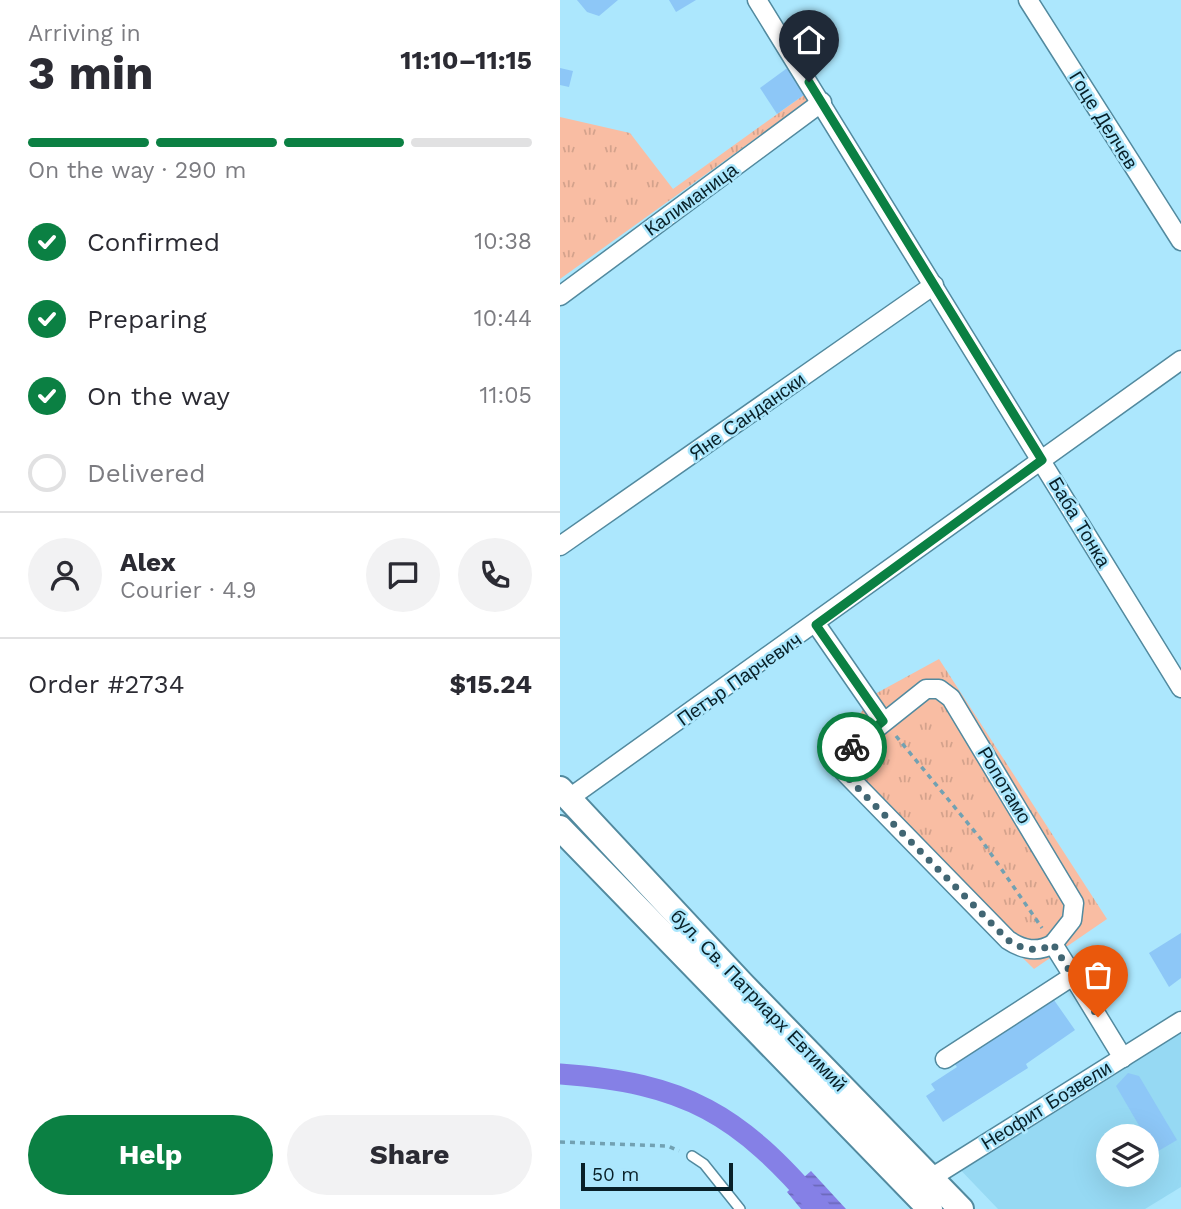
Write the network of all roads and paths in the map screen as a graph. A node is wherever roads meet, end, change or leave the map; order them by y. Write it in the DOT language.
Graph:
graph roads {
  1 [pos="757,0"];
  2 [pos="1028,0"];
  3 [pos="822,102"];
  4 [pos="1181,241"];
  5 [pos="934,285"];
  6 [pos="560,296"];
  7 [pos="1181,360"];
  8 [pos="1042,460"];
  9 [pos="560,546"];
  10 [pos="816,625"];
  11 [pos="1181,688"];
  12 [pos="883,721"];
  13 [pos="564,794"];
  14 [pos="560,828"];
  15 [pos="1053,944"];
  16 [pos="1073,976"];
  17 [pos="1181,1021"];
  18 [pos="1123,1058"];
  19 [pos="945,1059"];
  20 [pos="560,1142"];
  21 [pos="692,1156"];
  22 [pos="924,1193"];
  23 [pos="740,1209"];
  24 [pos="961,1209"];
  1 -- 3 [label="street, Баба Тонка"];
  2 -- 4 [label="street, Гоце Делчев"];
  3 -- 5 [label="street, Баба Тонка"];
  3 -- 6 [label="street, Калиманица"];
  5 -- 8 [label="street, Баба Тонка"];
  5 -- 9 [label="street, Яне Сандански"];
  7 -- 8 [label="street, Петър Парчевич"];
  8 -- 10 [label="street, Петър Парчевич"];
  8 -- 11 [label="street, Баба Тонка"];
  10 -- 12 [label="street"];
  10 -- 13 [label="street, Петър Парчевич"];
  12 -- 15 [label="path"];
  12 -- 15 [label="street, Ропотамо"];
  12 -- 15 [label="street, Ропотамо"];
  13 -- 22 [label="main road, бул. Св. Патриарх Евтимий"];
  14 -- 22 [label="main road, бул. Св. Патриарх Евтимий"];
  15 -- 16 [label="street"];
  16 -- 18 [label="street"];
  16 -- 19 [label="street"];
  17 -- 18 [label="street, Неофит Бозвели"];
  18 -- 22 [label="street, Неофит Бозвели"];
  20 -- 21 [label="path"];
  21 -- 23 [label="lane"];
  22 -- 24 [label="main road, бул. Св. Патриарх Евтимий"];
}
